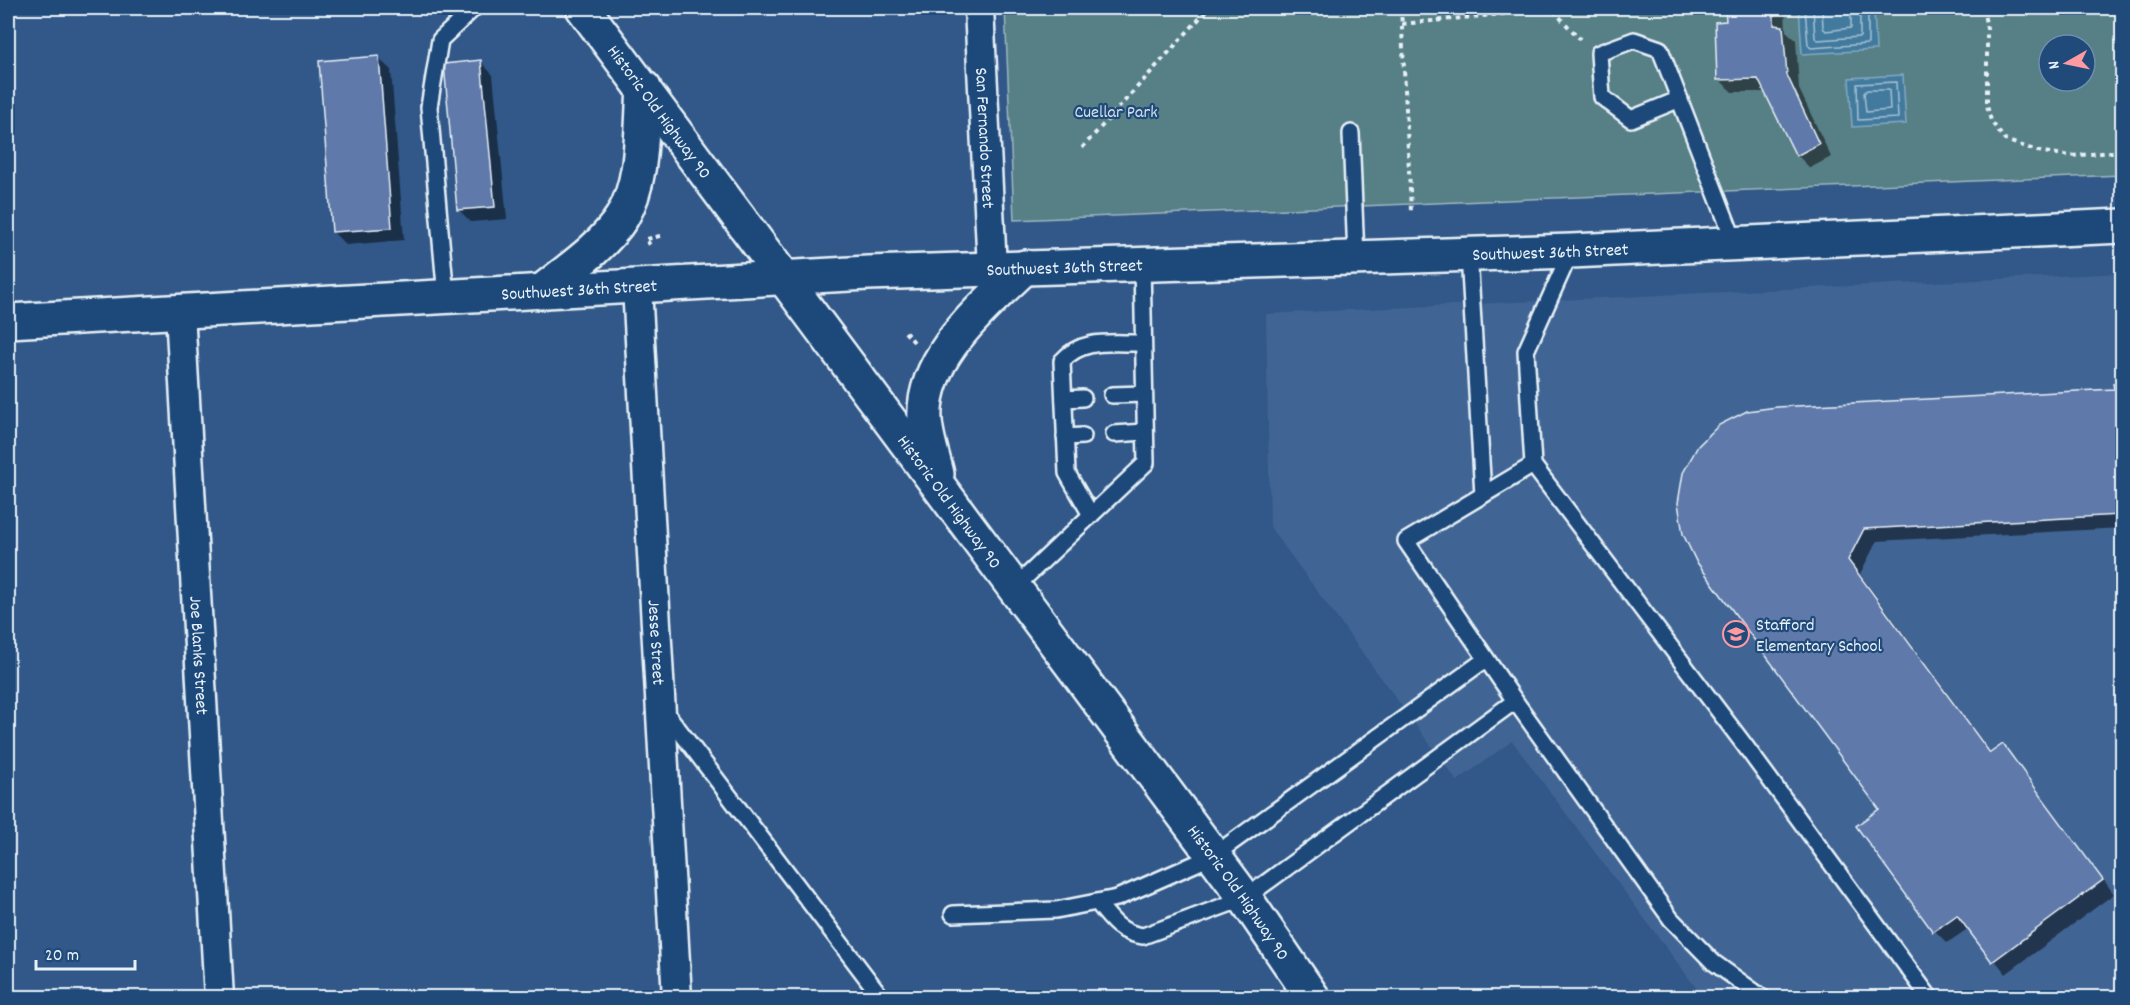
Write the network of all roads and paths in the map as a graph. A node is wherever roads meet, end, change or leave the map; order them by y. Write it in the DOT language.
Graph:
graph roads {
  1 [pos="474,8"];
  2 [pos="583,8"];
  3 [pos="979,8"];
  4 [pos="1209,8"];
  5 [pos="1401,8"];
  6 [pos="1552,8"];
  7 [pos="1983,8"];
  8 [pos="1402,24"];
  9 [pos="1584,44"];
  10 [pos="644,88"];
  11 [pos="1680,99"];
  12 [pos="1351,133"];
  13 [pos="1082,148"];
  14 [pos="2122,151"];
  15 [pos="1411,211"];
  16 [pos="2122,226"];
  17 [pos="664,235"];
  18 [pos="1735,243"];
  19 [pos="652,247"];
  20 [pos="1571,251"];
  21 [pos="1469,254"];
  22 [pos="1356,258"];
  23 [pos="1142,263"];
  24 [pos="1025,267"];
  25 [pos="992,268"];
  26 [pos="784,278"];
  27 [pos="637,287"];
  28 [pos="541,292"];
  29 [pos="447,297"];
  30 [pos="180,312"];
  31 [pos="8,321"];
  32 [pos="1143,343"];
  33 [pos="1144,394"];
  34 [pos="1112,395"];
  35 [pos="1083,398"];
  36 [pos="1064,399"];
  37 [pos="1145,432"];
  38 [pos="1114,434"];
  39 [pos="1083,436"];
  40 [pos="1065,437"];
  41 [pos="1533,465"];
  42 [pos="939,487"];
  43 [pos="1483,495"];
  44 [pos="1091,515"];
  45 [pos="1014,588"];
  46 [pos="1486,659"];
  47 [pos="1515,701"];
  48 [pos="661,705"];
  49 [pos="1214,856"];
  50 [pos="1245,898"];
  51 [pos="1097,902"];
  52 [pos="953,914"];
  53 [pos="876,990"];
  54 [pos="219,998"];
  55 [pos="677,998"];
  56 [pos="1313,998"];
  57 [pos="1763,998"];
  58 [pos="1930,998"];
  1 -- 29 [label="lane"];
  2 -- 10 [label="main road, Historic Old Highway 90"];
  3 -- 25 [label="street, San Fernando Street"];
  4 -- 13 [label="path"];
  5 -- 8 [label="path"];
  6 -- 8 [label="path"];
  6 -- 9 [label="path"];
  7 -- 14 [label="path"];
  8 -- 15 [label="path"];
  10 -- 26 [label="main road, Historic Old Highway 90"];
  10 -- 28 [label="main road"];
  11 -- 11 [label="lane"];
  11 -- 18 [label="lane"];
  12 -- 22 [label="lane"];
  16 -- 18 [label="main road, Southwest 36th Street"];
  17 -- 19 [label="path"];
  18 -- 20 [label="main road, Southwest 36th Street"];
  20 -- 21 [label="main road, Southwest 36th Street"];
  20 -- 41 [label="lane"];
  21 -- 22 [label="main road, Southwest 36th Street"];
  21 -- 43 [label="lane"];
  22 -- 23 [label="main road, Southwest 36th Street"];
  23 -- 24 [label="main road, Southwest 36th Street"];
  23 -- 32 [label="lane"];
  24 -- 25 [label="main road, Southwest 36th Street"];
  24 -- 42 [label="main road"];
  25 -- 26 [label="main road, Southwest 36th Street"];
  26 -- 27 [label="main road, Southwest 36th Street"];
  26 -- 42 [label="main road, Historic Old Highway 90"];
  27 -- 28 [label="main road, Southwest 36th Street"];
  27 -- 48 [label="street, Jesse Street"];
  28 -- 29 [label="main road, Southwest 36th Street"];
  29 -- 30 [label="main road, Southwest 36th Street"];
  30 -- 31 [label="main road, Southwest 36th Street"];
  30 -- 54 [label="street, Joe Blanks Street"];
  32 -- 33 [label="lane"];
  32 -- 36 [label="lane"];
  33 -- 34 [label="lane"];
  33 -- 37 [label="lane"];
  35 -- 36 [label="lane"];
  36 -- 40 [label="lane"];
  37 -- 38 [label="lane"];
  37 -- 44 [label="lane"];
  39 -- 40 [label="lane"];
  40 -- 44 [label="lane"];
  41 -- 43 [label="lane"];
  41 -- 58 [label="lane"];
  42 -- 45 [label="main road, Historic Old Highway 90"];
  43 -- 46 [label="lane"];
  44 -- 45 [label="lane"];
  45 -- 49 [label="main road, Historic Old Highway 90"];
  46 -- 47 [label="lane"];
  46 -- 49 [label="lane"];
  47 -- 50 [label="lane"];
  47 -- 57 [label="lane"];
  48 -- 53 [label="lane"];
  48 -- 55 [label="street, Jesse Street"];
  49 -- 50 [label="main road, Historic Old Highway 90"];
  49 -- 51 [label="lane"];
  50 -- 51 [label="lane"];
  50 -- 56 [label="main road, Historic Old Highway 90"];
  51 -- 52 [label="lane"];
}
